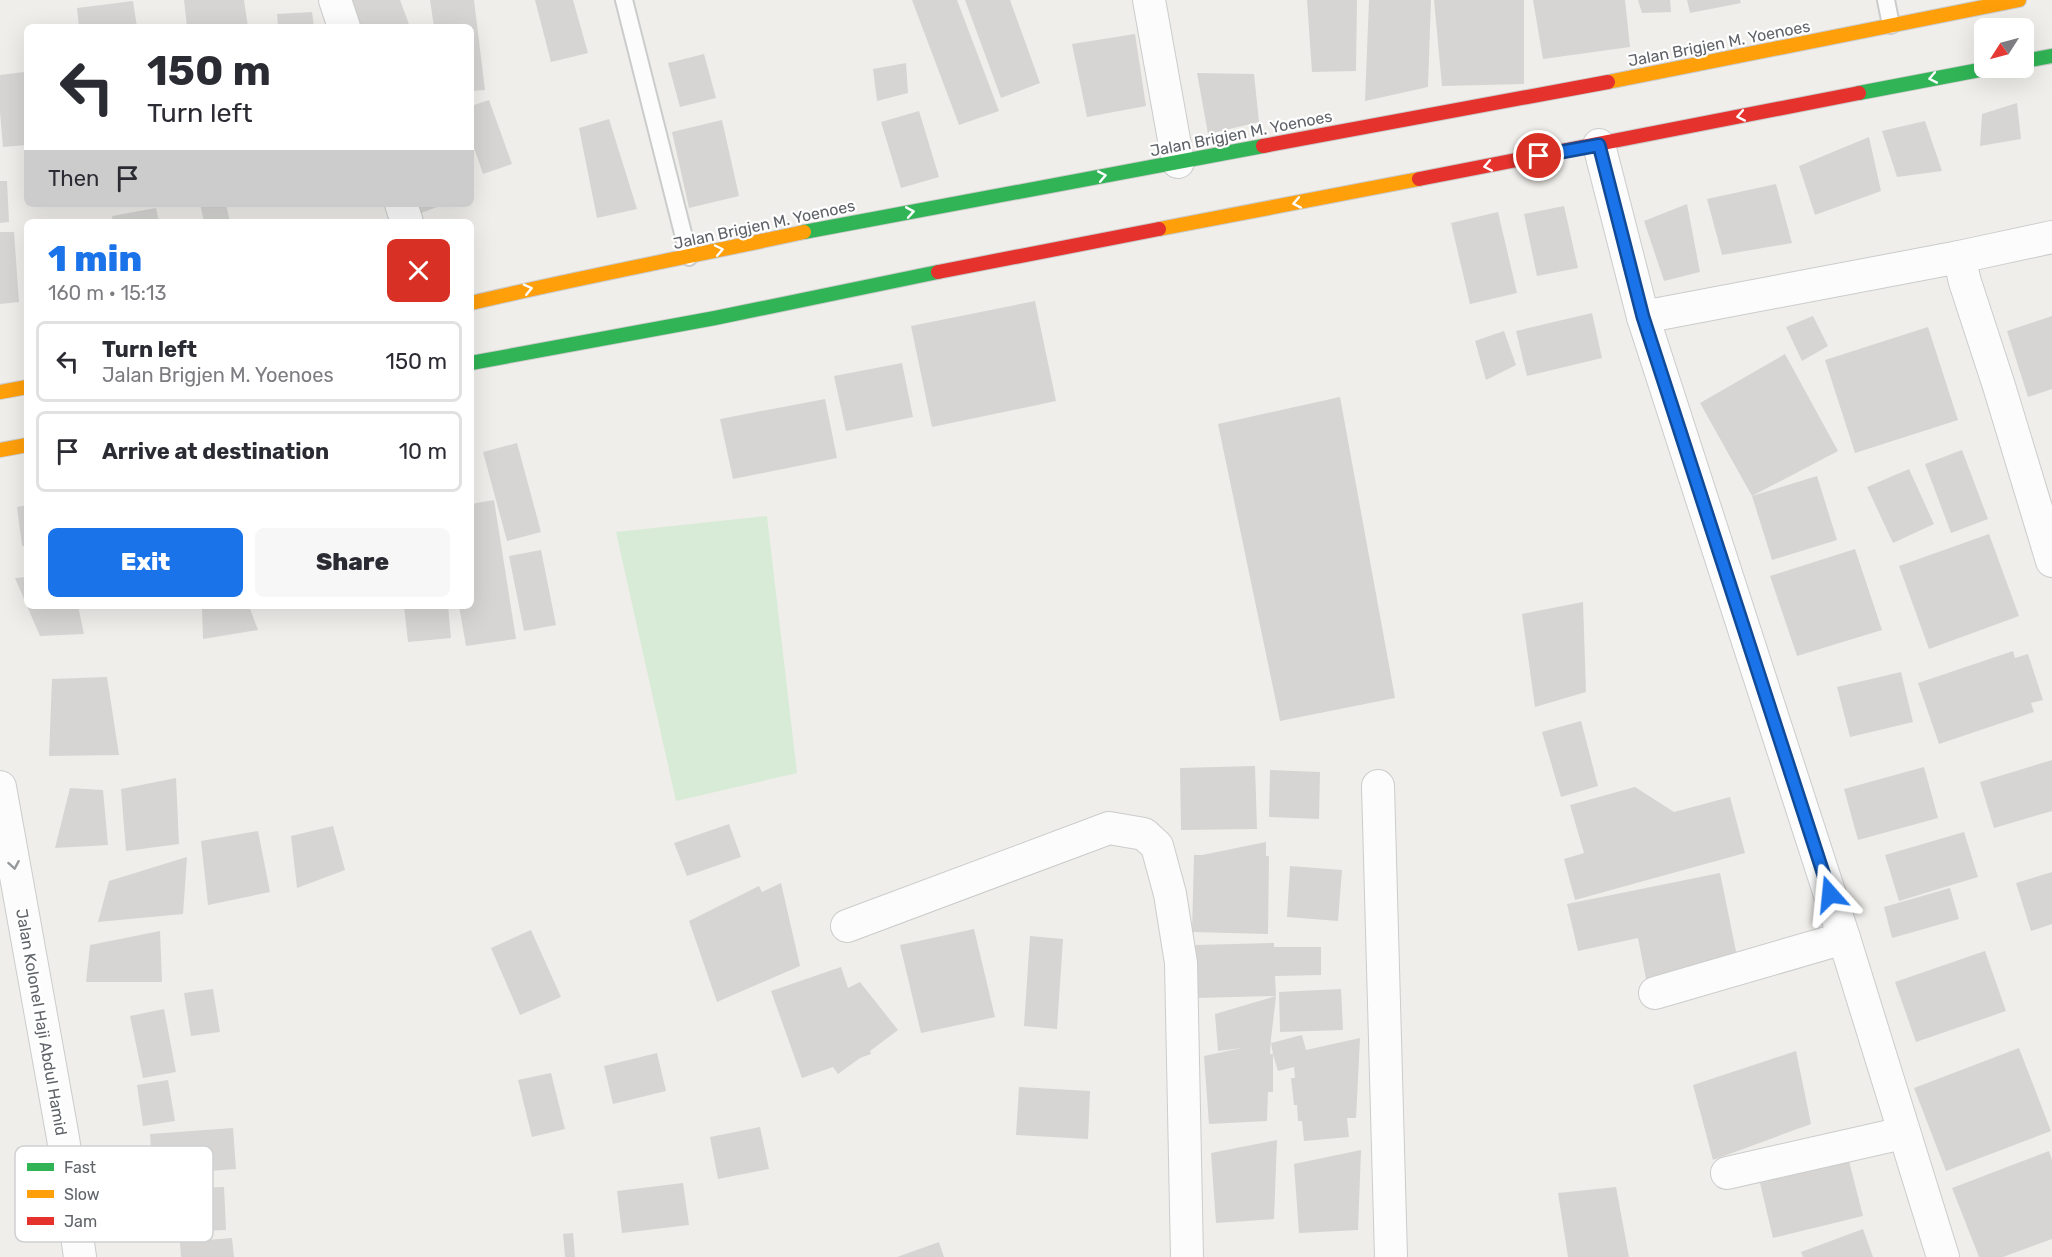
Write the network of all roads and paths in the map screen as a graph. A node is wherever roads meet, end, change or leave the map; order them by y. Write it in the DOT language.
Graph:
graph roads {
  1 [pos="335,0"];
  2 [pos="624,0"];
  3 [pos="1149,0"];
  4 [pos="1886,0"];
  5 [pos="2019,0"];
  6 [pos="1959,6"];
  7 [pos="343,24"];
  8 [pos="1891,25"];
  9 [pos="2052,56"];
  10 [pos="2034,59"];
  11 [pos="1974,71"];
  12 [pos="1599,145"];
  13 [pos="1178,162"];
  14 [pos="2052,237"];
  15 [pos="689,257"];
  16 [pos="1959,257"];
  17 [pos="474,302"];
  18 [pos="1643,317"];
  19 [pos="474,362"];
  20 [pos="24,388"];
  21 [pos="0,392"];
  22 [pos="24,446"];
  23 [pos="0,450"];
  24 [pos="2052,561"];
  25 [pos="1378,786"];
  26 [pos="0,787"];
  27 [pos="847,926"];
  28 [pos="1844,938"];
  29 [pos="1655,993"];
  30 [pos="1904,1133"];
  31 [pos="64,1146"];
  32 [pos="1727,1173"];
  33 [pos="78,1242"];
  34 [pos="80,1257"];
  35 [pos="1187,1257"];
  36 [pos="1391,1257"];
  37 [pos="1943,1257"];
  1 -- 7 [label="street"];
  2 -- 15 [label="lane"];
  3 -- 13 [label="street"];
  4 -- 8 [label="lane"];
  5 -- 6 [label="main road, Jalan Brigjen M. Yoenoes"];
  6 -- 8 [label="main road, Jalan Brigjen M. Yoenoes"];
  8 -- 13 [label="main road, Jalan Brigjen M. Yoenoes"];
  9 -- 10 [label="main road"];
  11 -- 12 [label="main road, one-way"];
  12 -- 18 [label="street"];
  12 -- 19 [label="main road, one-way"];
  15 -- 13 [label="main road, Jalan Brigjen M. Yoenoes, one-way"];
  14 -- 16 [label="street"];
  17 -- 15 [label="main road, Jalan Brigjen M. Yoenoes, one-way"];
  16 -- 18 [label="street"];
  16 -- 24 [label="street"];
  18 -- 28 [label="street"];
  20 -- 21 [label="main road"];
  22 -- 23 [label="main road"];
  25 -- 36 [label="street"];
  26 -- 31 [label="street, Jalan Kolonel Haji Abdul Hamid, one-way"];
  27 -- 35 [label="street"];
  28 -- 29 [label="street"];
  28 -- 30 [label="street"];
  30 -- 32 [label="street"];
  30 -- 37 [label="street"];
  33 -- 34 [label="street, Jalan Kolonel Haji Abdul Hamid, one-way"];
}
